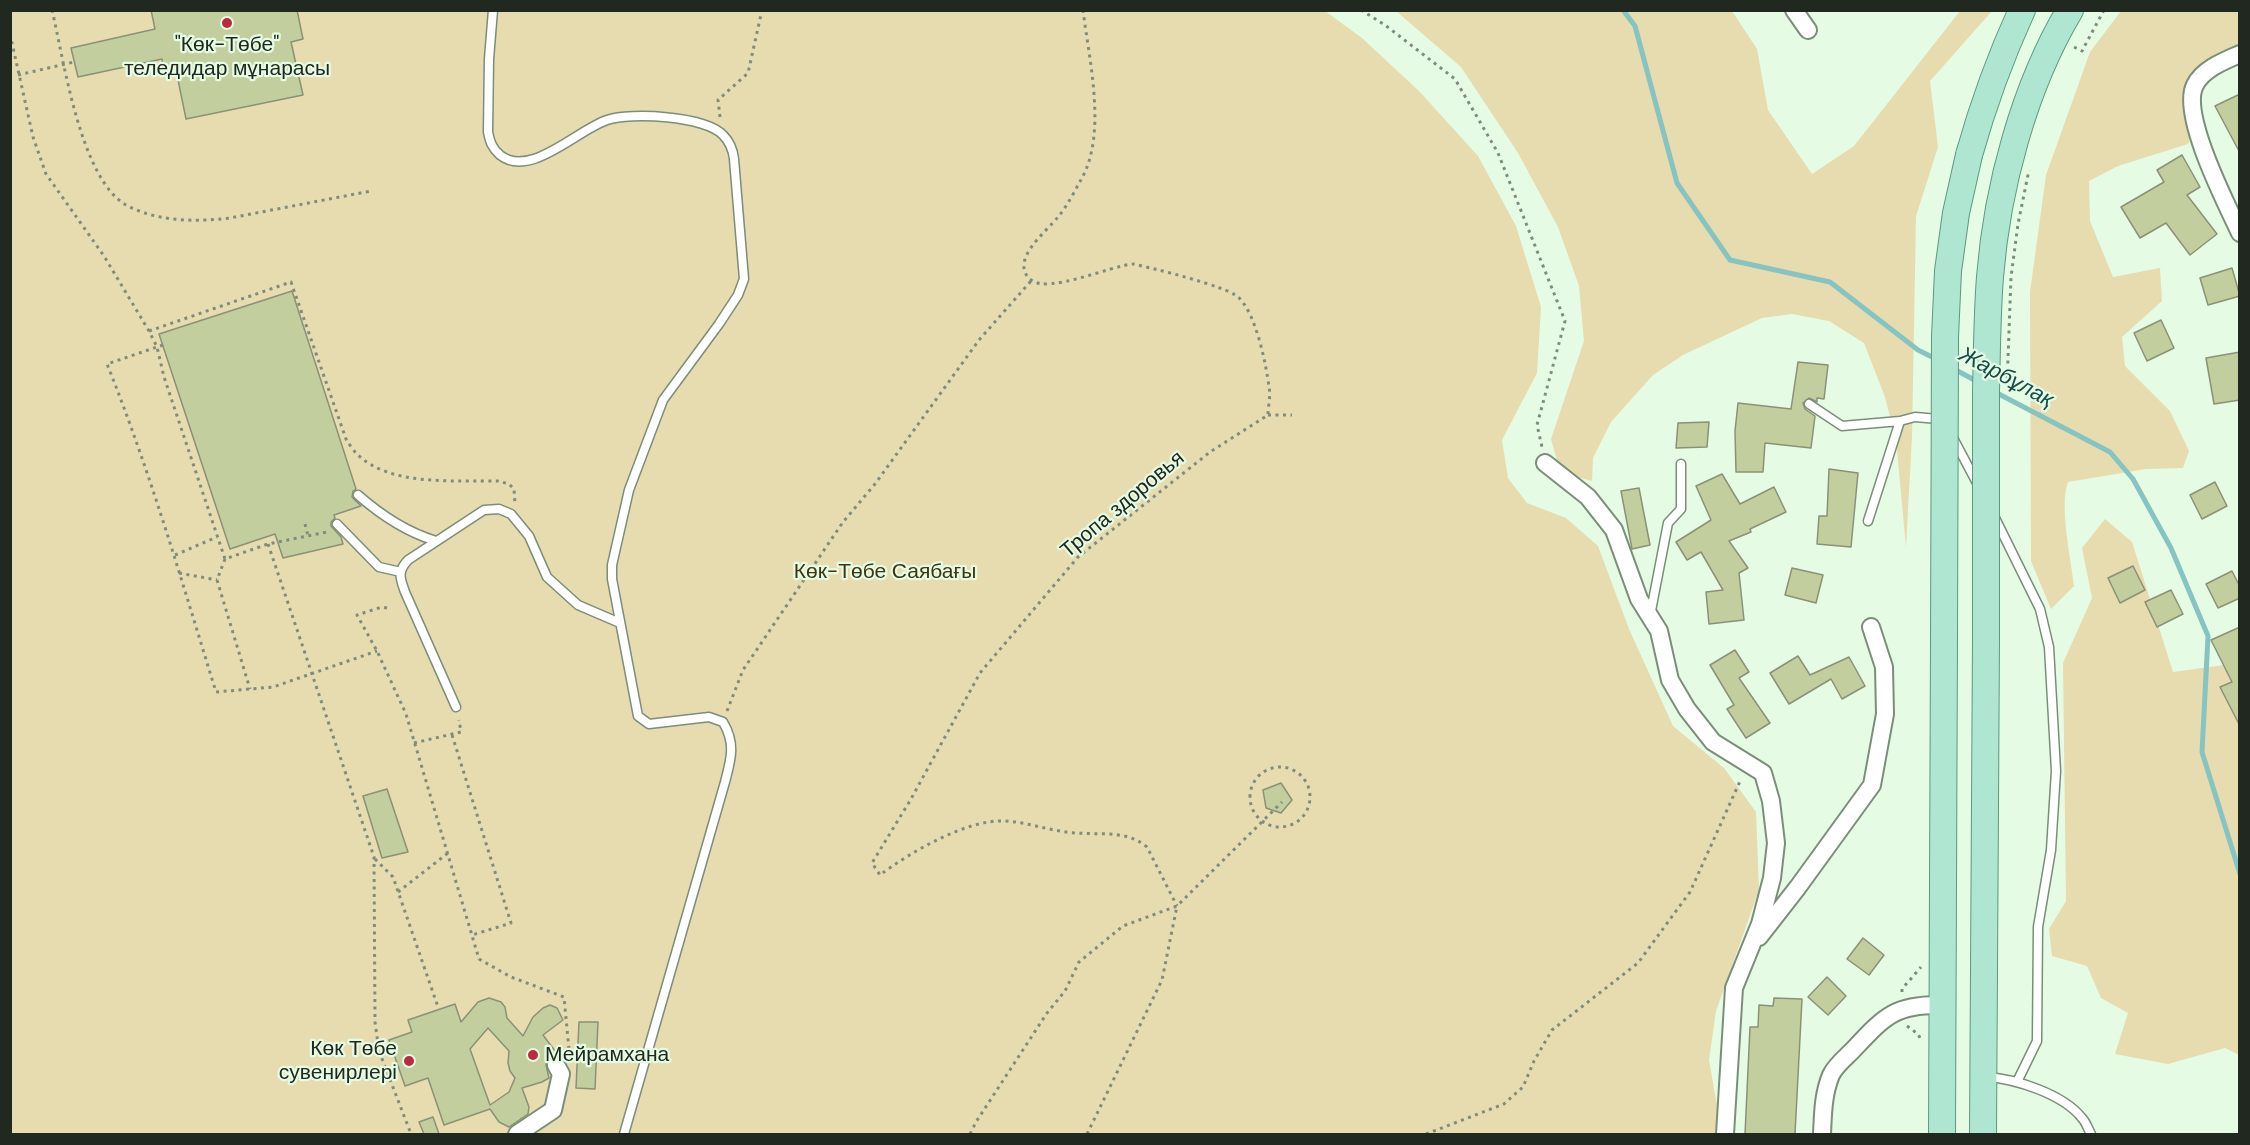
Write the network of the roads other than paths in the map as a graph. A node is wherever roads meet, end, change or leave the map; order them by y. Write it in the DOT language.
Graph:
graph roads {
  1 [pos="493,10"];
  2 [pos="1794,10"];
  3 [pos="2022,10"];
  4 [pos="2070,10"];
  5 [pos="1809,30"];
  6 [pos="2240,54"];
  7 [pos="2240,233"];
  8 [pos="1809,404"];
  9 [pos="1900,421"];
  10 [pos="1545,463"];
  11 [pos="1681,464"];
  12 [pos="358,495"];
  13 [pos="1868,521"];
  14 [pos="335,527"];
  15 [pos="436,541"];
  16 [pos="400,572"];
  17 [pos="1650,616"];
  18 [pos="620,622"];
  19 [pos="1871,627"];
  20 [pos="456,707"];
  21 [pos="1751,947"];
  22 [pos="1942,1005"];
  23 [pos="558,1070"];
  24 [pos="1984,1077"];
  25 [pos="2017,1082"];
  26 [pos="517,1134"];
  27 [pos="625,1134"];
  28 [pos="1725,1134"];
  29 [pos="1822,1134"];
  30 [pos="1942,1134"];
  31 [pos="1983,1134"];
  32 [pos="2091,1134"];
  1 -- 18 [label="lane"];
  2 -- 5 [label="street"];
  3 -- 22 [label="main road, bridge"];
  4 -- 24 [label="main road, bridge"];
  6 -- 7 [label="street"];
  8 -- 9 [label="lane"];
  9 -- 13 [label="lane"];
  9 -- 25 [label="lane"];
  10 -- 17 [label="street"];
  11 -- 17 [label="lane"];
  12 -- 15 [label="lane"];
  14 -- 16 [label="lane"];
  15 -- 16 [label="lane"];
  15 -- 18 [label="lane"];
  16 -- 20 [label="lane"];
  17 -- 21 [label="street"];
  18 -- 27 [label="lane"];
  19 -- 21 [label="street"];
  21 -- 28 [label="street"];
  22 -- 29 [label="street"];
  22 -- 30 [label="main road"];
  23 -- 26 [label="street"];
  24 -- 25 [label="lane"];
  24 -- 31 [label="main road"];
  25 -- 32 [label="lane"];
}
